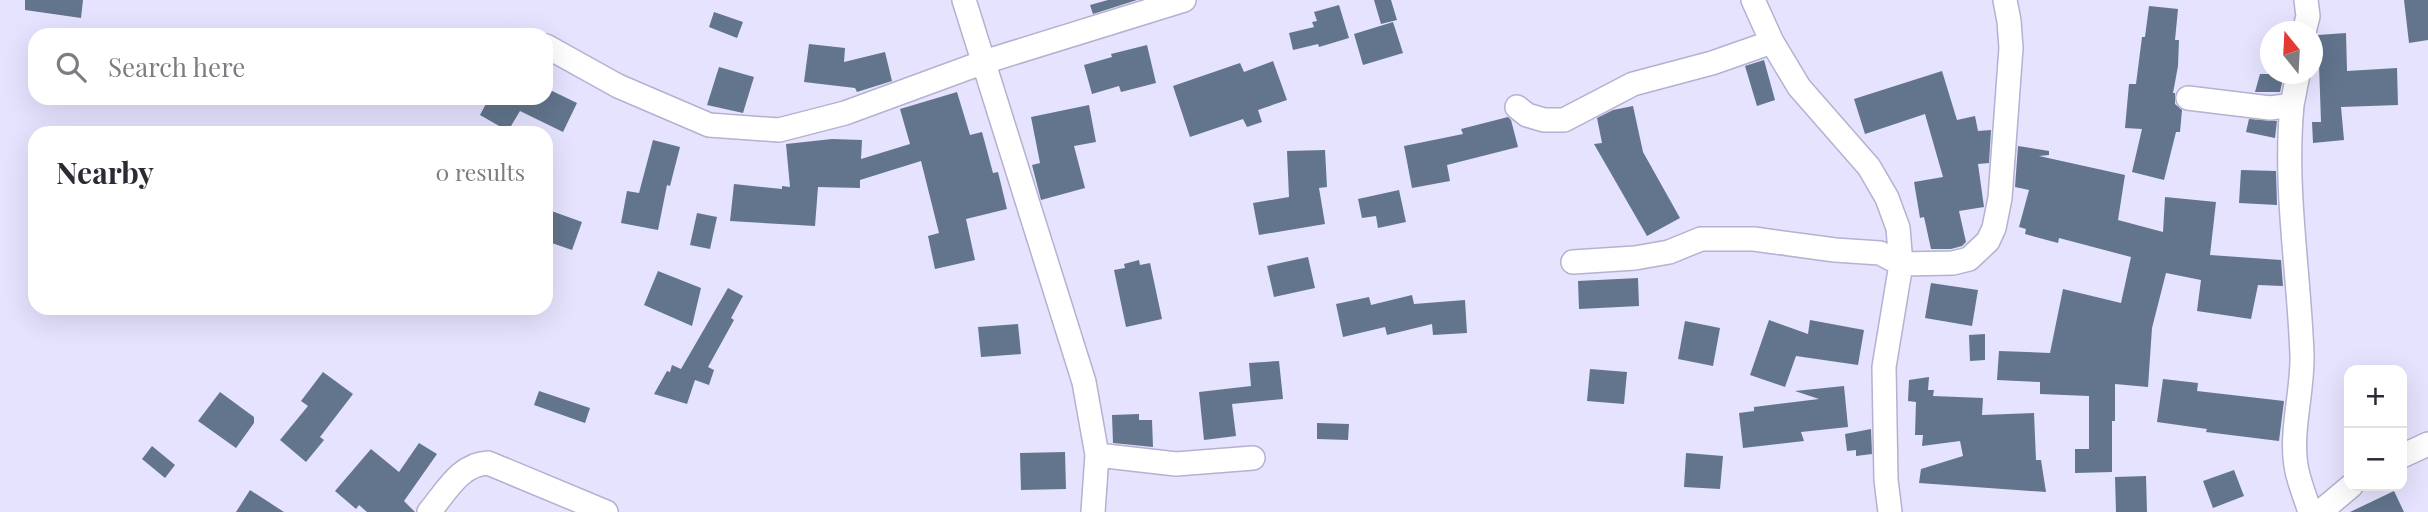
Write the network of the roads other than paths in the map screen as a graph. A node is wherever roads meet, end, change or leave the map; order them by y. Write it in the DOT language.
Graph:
graph roads {
  1 [pos="964,0"];
  2 [pos="1184,0"];
  3 [pos="1753,0"];
  4 [pos="2005,0"];
  5 [pos="2306,0"];
  6 [pos="2307,21"];
  7 [pos="1772,42"];
  8 [pos="553,50"];
  9 [pos="984,62"];
  10 [pos="2296,84"];
  11 [pos="2188,99"];
  12 [pos="2292,105"];
  13 [pos="1517,107"];
  14 [pos="1573,262"];
  15 [pos="1901,264"];
  16 [pos="2428,444"];
  17 [pos="2407,454"];
  18 [pos="1097,455"];
  19 [pos="1253,458"];
  20 [pos="2345,491"];
  21 [pos="429,512"];
  22 [pos="606,512"];
  23 [pos="1093,512"];
  24 [pos="1890,512"];
  25 [pos="2310,512"];
  26 [pos="2320,512"];
  1 -- 9 [label="street"];
  2 -- 9 [label="street"];
  3 -- 7 [label="street"];
  4 -- 15 [label="street"];
  5 -- 6 [label="street"];
  7 -- 13 [label="street"];
  7 -- 15 [label="street"];
  8 -- 9 [label="street"];
  9 -- 18 [label="street"];
  10 -- 12 [label="street"];
  11 -- 12 [label="street"];
  12 -- 25 [label="street"];
  14 -- 15 [label="street"];
  15 -- 24 [label="street"];
  16 -- 17 [label="street"];
  18 -- 19 [label="street"];
  18 -- 23 [label="street"];
  20 -- 26 [label="street"];
  21 -- 22 [label="street"];
}
